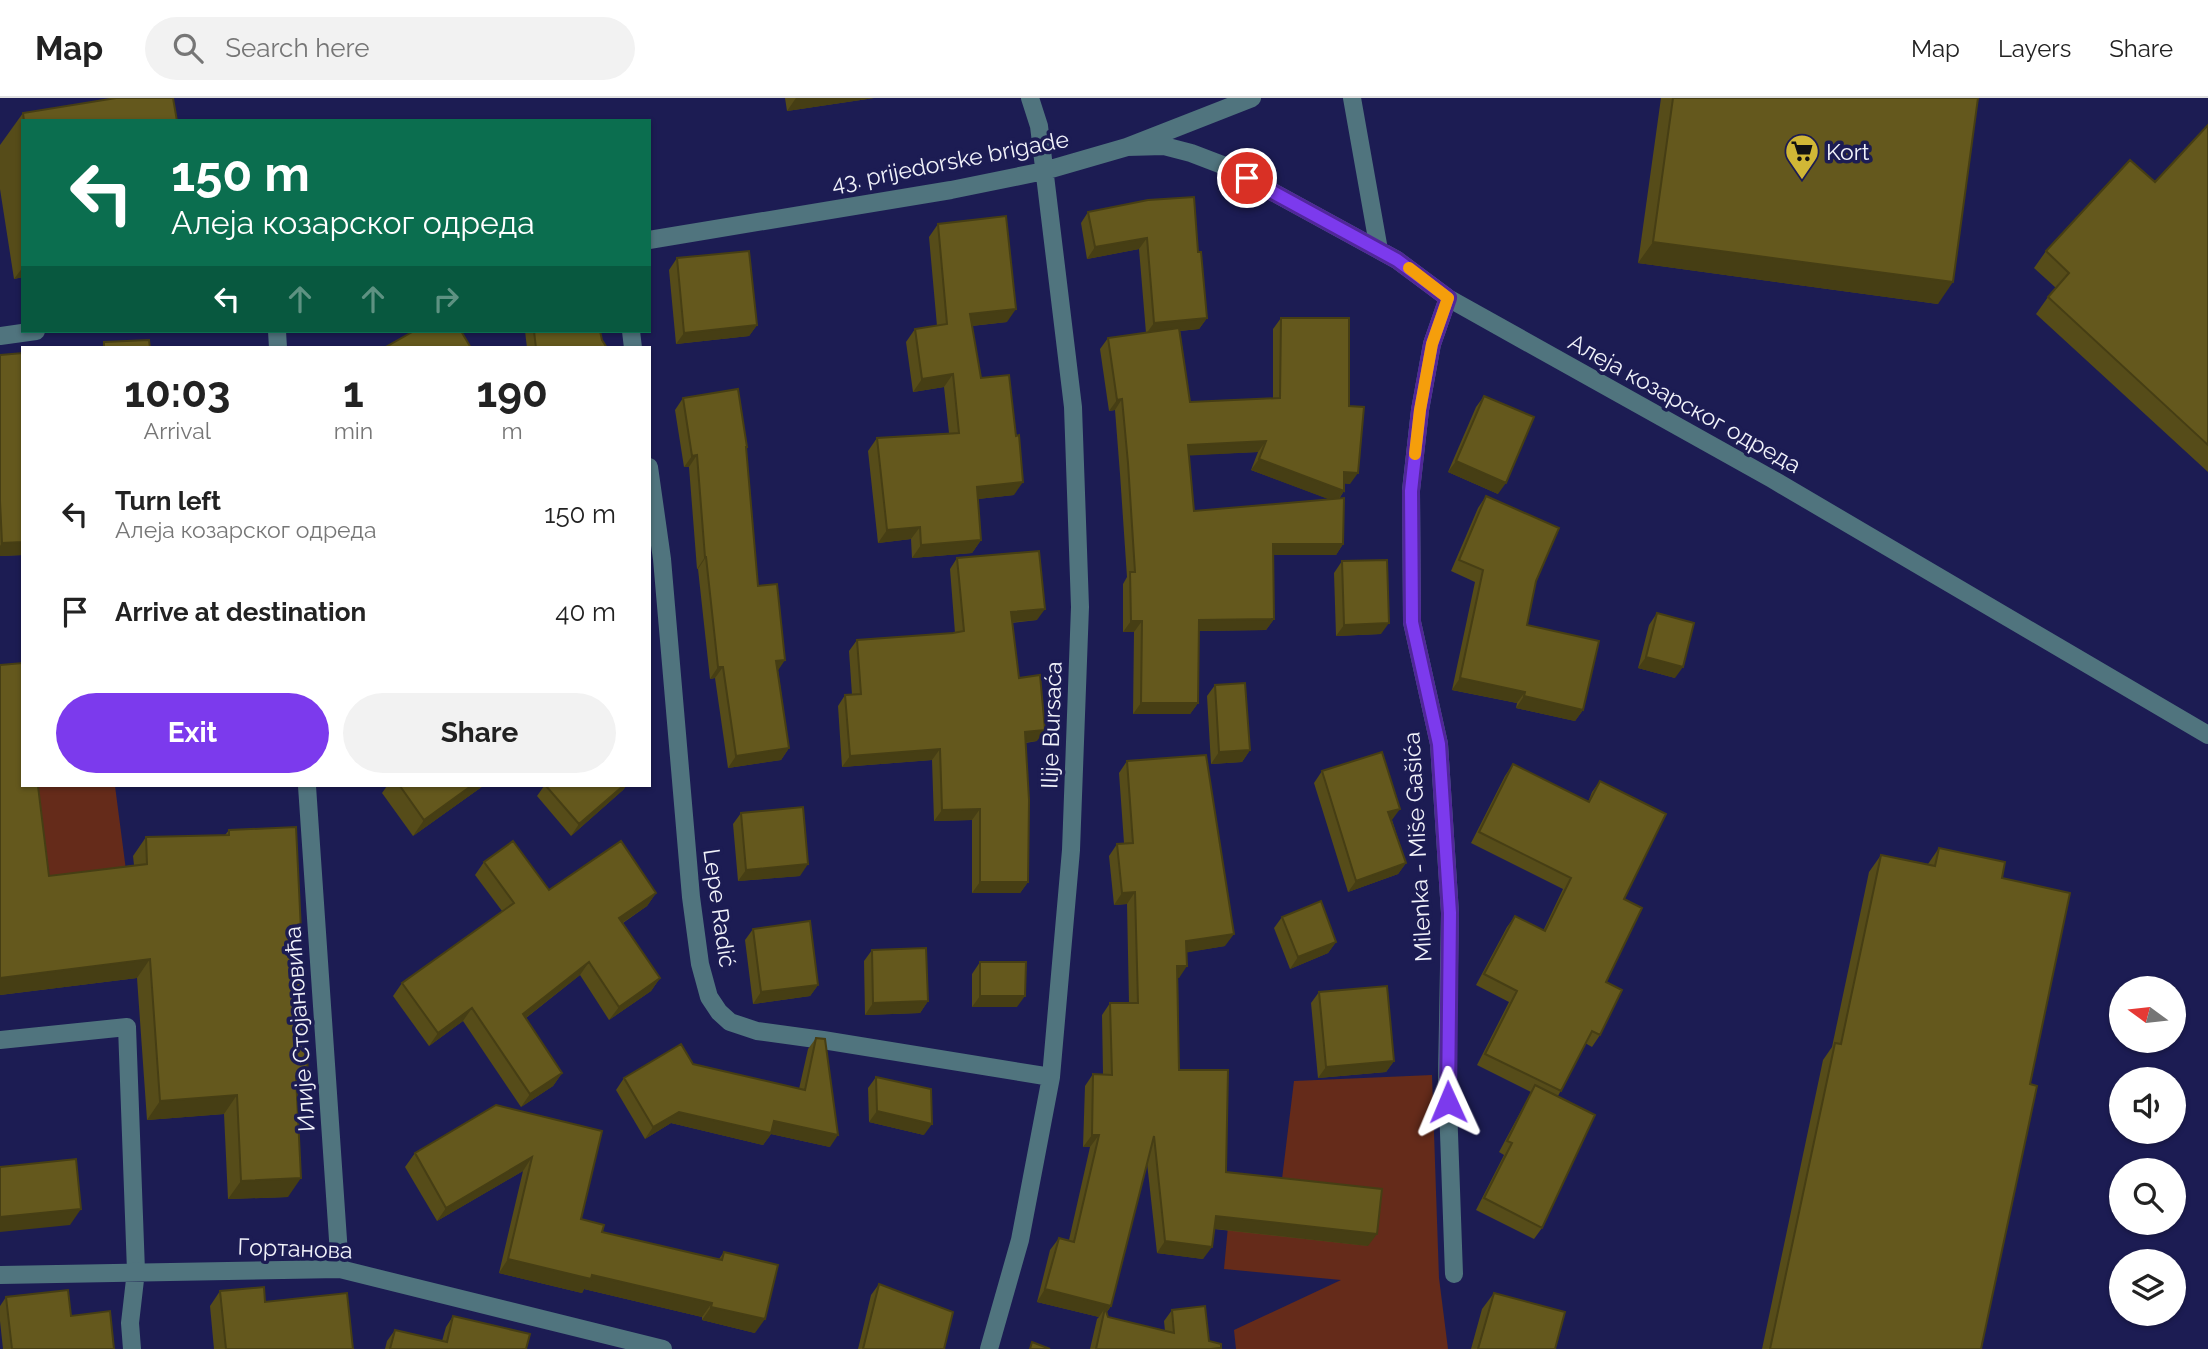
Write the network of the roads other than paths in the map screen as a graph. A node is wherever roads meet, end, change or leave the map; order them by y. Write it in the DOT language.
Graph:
graph roads {
  1 [pos="1030,98"];
  2 [pos="1252,98"];
  3 [pos="1352,98"];
  4 [pos="1127,148"];
  5 [pos="1044,171"];
  6 [pos="651,240"];
  7 [pos="1379,250"];
  8 [pos="1448,298"];
  9 [pos="22,333"];
  10 [pos="0,336"];
  11 [pos="651,481"];
  12 [pos="2208,735"];
  13 [pos="307,787"];
  14 [pos="0,1040"];
  15 [pos="1051,1077"];
  16 [pos="340,1269"];
  17 [pos="136,1271"];
  18 [pos="1454,1274"];
  19 [pos="0,1275"];
  20 [pos="132,1349"];
  21 [pos="663,1349"];
  22 [pos="989,1349"];
  1 -- 5 [label="street, Ilije Bursaća"];
  2 -- 4 [label="street, 43. prijedorske brigade"];
  3 -- 7 [label="street"];
  4 -- 5 [label="street, 43. prijedorske brigade"];
  4 -- 7 [label="street, Алеја козарског одреда"];
  5 -- 6 [label="street, 43. prijedorske brigade"];
  5 -- 15 [label="street, Ilije Bursaća"];
  7 -- 8 [label="street, Алеја козарског одреда"];
  8 -- 12 [label="street, Алеја козарског одреда"];
  8 -- 18 [label="street, Milenka - Miše Gašića"];
  9 -- 10 [label="street"];
  11 -- 15 [label="street, Lepe Radić"];
  13 -- 16 [label="street, Илије Стојановића"];
  14 -- 17 [label="street"];
  15 -- 22 [label="street, Ilije Bursaća"];
  16 -- 17 [label="street, Гортанова"];
  16 -- 21 [label="street, Гортанова"];
  17 -- 19 [label="street, Гортанова"];
  17 -- 20 [label="street"];
}
